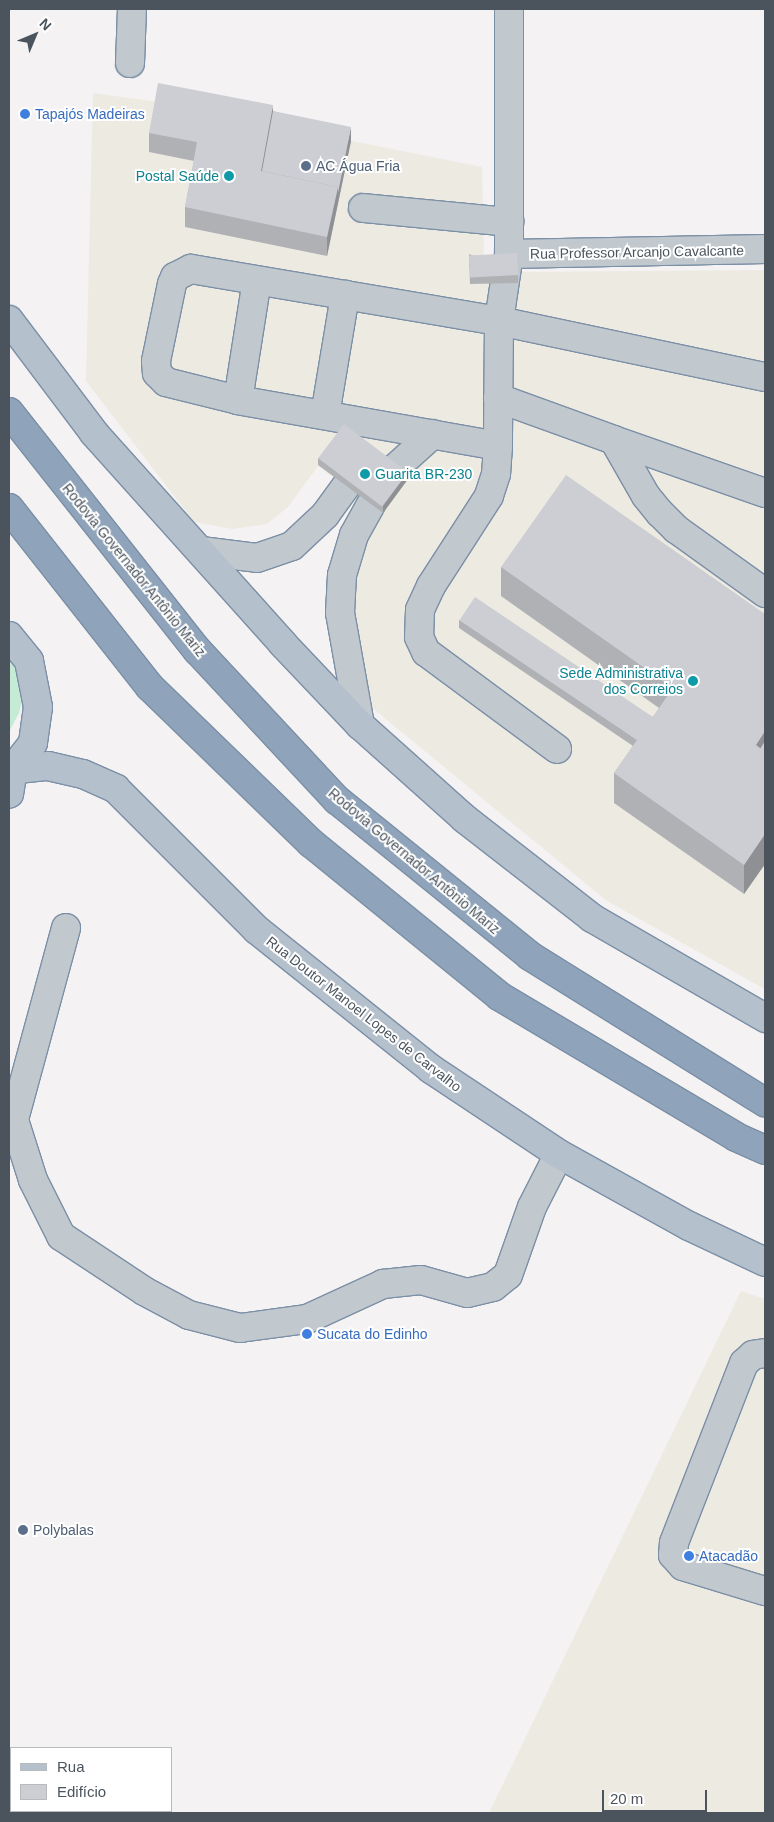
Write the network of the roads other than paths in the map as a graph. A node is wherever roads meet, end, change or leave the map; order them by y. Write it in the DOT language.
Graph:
graph roads {
  1 [pos="132,9"];
  2 [pos="509,9"];
  3 [pos="130,62"];
  4 [pos="363,208"];
  5 [pos="509,222"];
  6 [pos="765,249"];
  7 [pos="509,254"];
  8 [pos="257,280"];
  9 [pos="345,295"];
  10 [pos="9,320"];
  11 [pos="499,321"];
  12 [pos="765,377"];
  13 [pos="498,398"];
  14 [pos="238,400"];
  15 [pos="9,412"];
  16 [pos="325,415"];
  17 [pos="391,426"];
  18 [pos="433,434"];
  19 [pos="614,440"];
  20 [pos="498,446"];
  21 [pos="369,449"];
  22 [pos="394,469"];
  23 [pos="346,486"];
  24 [pos="765,493"];
  25 [pos="371,504"];
  26 [pos="9,508"];
  27 [pos="325,514"];
  28 [pos="354,535"];
  29 [pos="201,552"];
  30 [pos="765,593"];
  31 [pos="9,636"];
  32 [pos="360,725"];
  33 [pos="557,750"];
  34 [pos="10,778"];
  35 [pos="66,928"];
  36 [pos="765,1018"];
  37 [pos="765,1102"];
  38 [pos="765,1150"];
  39 [pos="559,1154"];
  40 [pos="765,1262"];
  41 [pos="765,1353"];
  42 [pos="765,1591"];
  1 -- 3 [label="street"];
  2 -- 5 [label="street"];
  4 -- 5 [label="street"];
  5 -- 7 [label="street"];
  6 -- 7 [label="street, Rua Professor Arcanjo Cavalcante"];
  7 -- 11 [label="street"];
  8 -- 9 [label="street"];
  8 -- 14 [label="street"];
  8 -- 14 [label="street"];
  9 -- 11 [label="street"];
  9 -- 16 [label="street"];
  10 -- 29 [label="main road"];
  11 -- 12 [label="street"];
  11 -- 13 [label="street"];
  13 -- 19 [label="street"];
  13 -- 20 [label="street"];
  14 -- 16 [label="street"];
  15 -- 37 [label="highway, Rodovia Governador Antônio Mariz"];
  16 -- 17 [label="street"];
  17 -- 18 [label="street"];
  17 -- 21 [label="street"];
  18 -- 20 [label="street"];
  18 -- 22 [label="street"];
  19 -- 24 [label="street"];
  19 -- 30 [label="street"];
  20 -- 33 [label="street"];
  23 -- 27 [label="street"];
  25 -- 28 [label="street"];
  26 -- 38 [label="highway"];
  27 -- 28 [label="street"];
  27 -- 29 [label="street"];
  28 -- 32 [label="street"];
  29 -- 32 [label="main road"];
  31 -- 34 [label="main road"];
  32 -- 36 [label="main road"];
  34 -- 39 [label="main road, Rua Doutor Manoel Lopes de Carvalho"];
  35 -- 39 [label="street"];
  39 -- 40 [label="main road, Rua Doutor Manoel Lopes de Carvalho"];
  41 -- 42 [label="street"];
}
